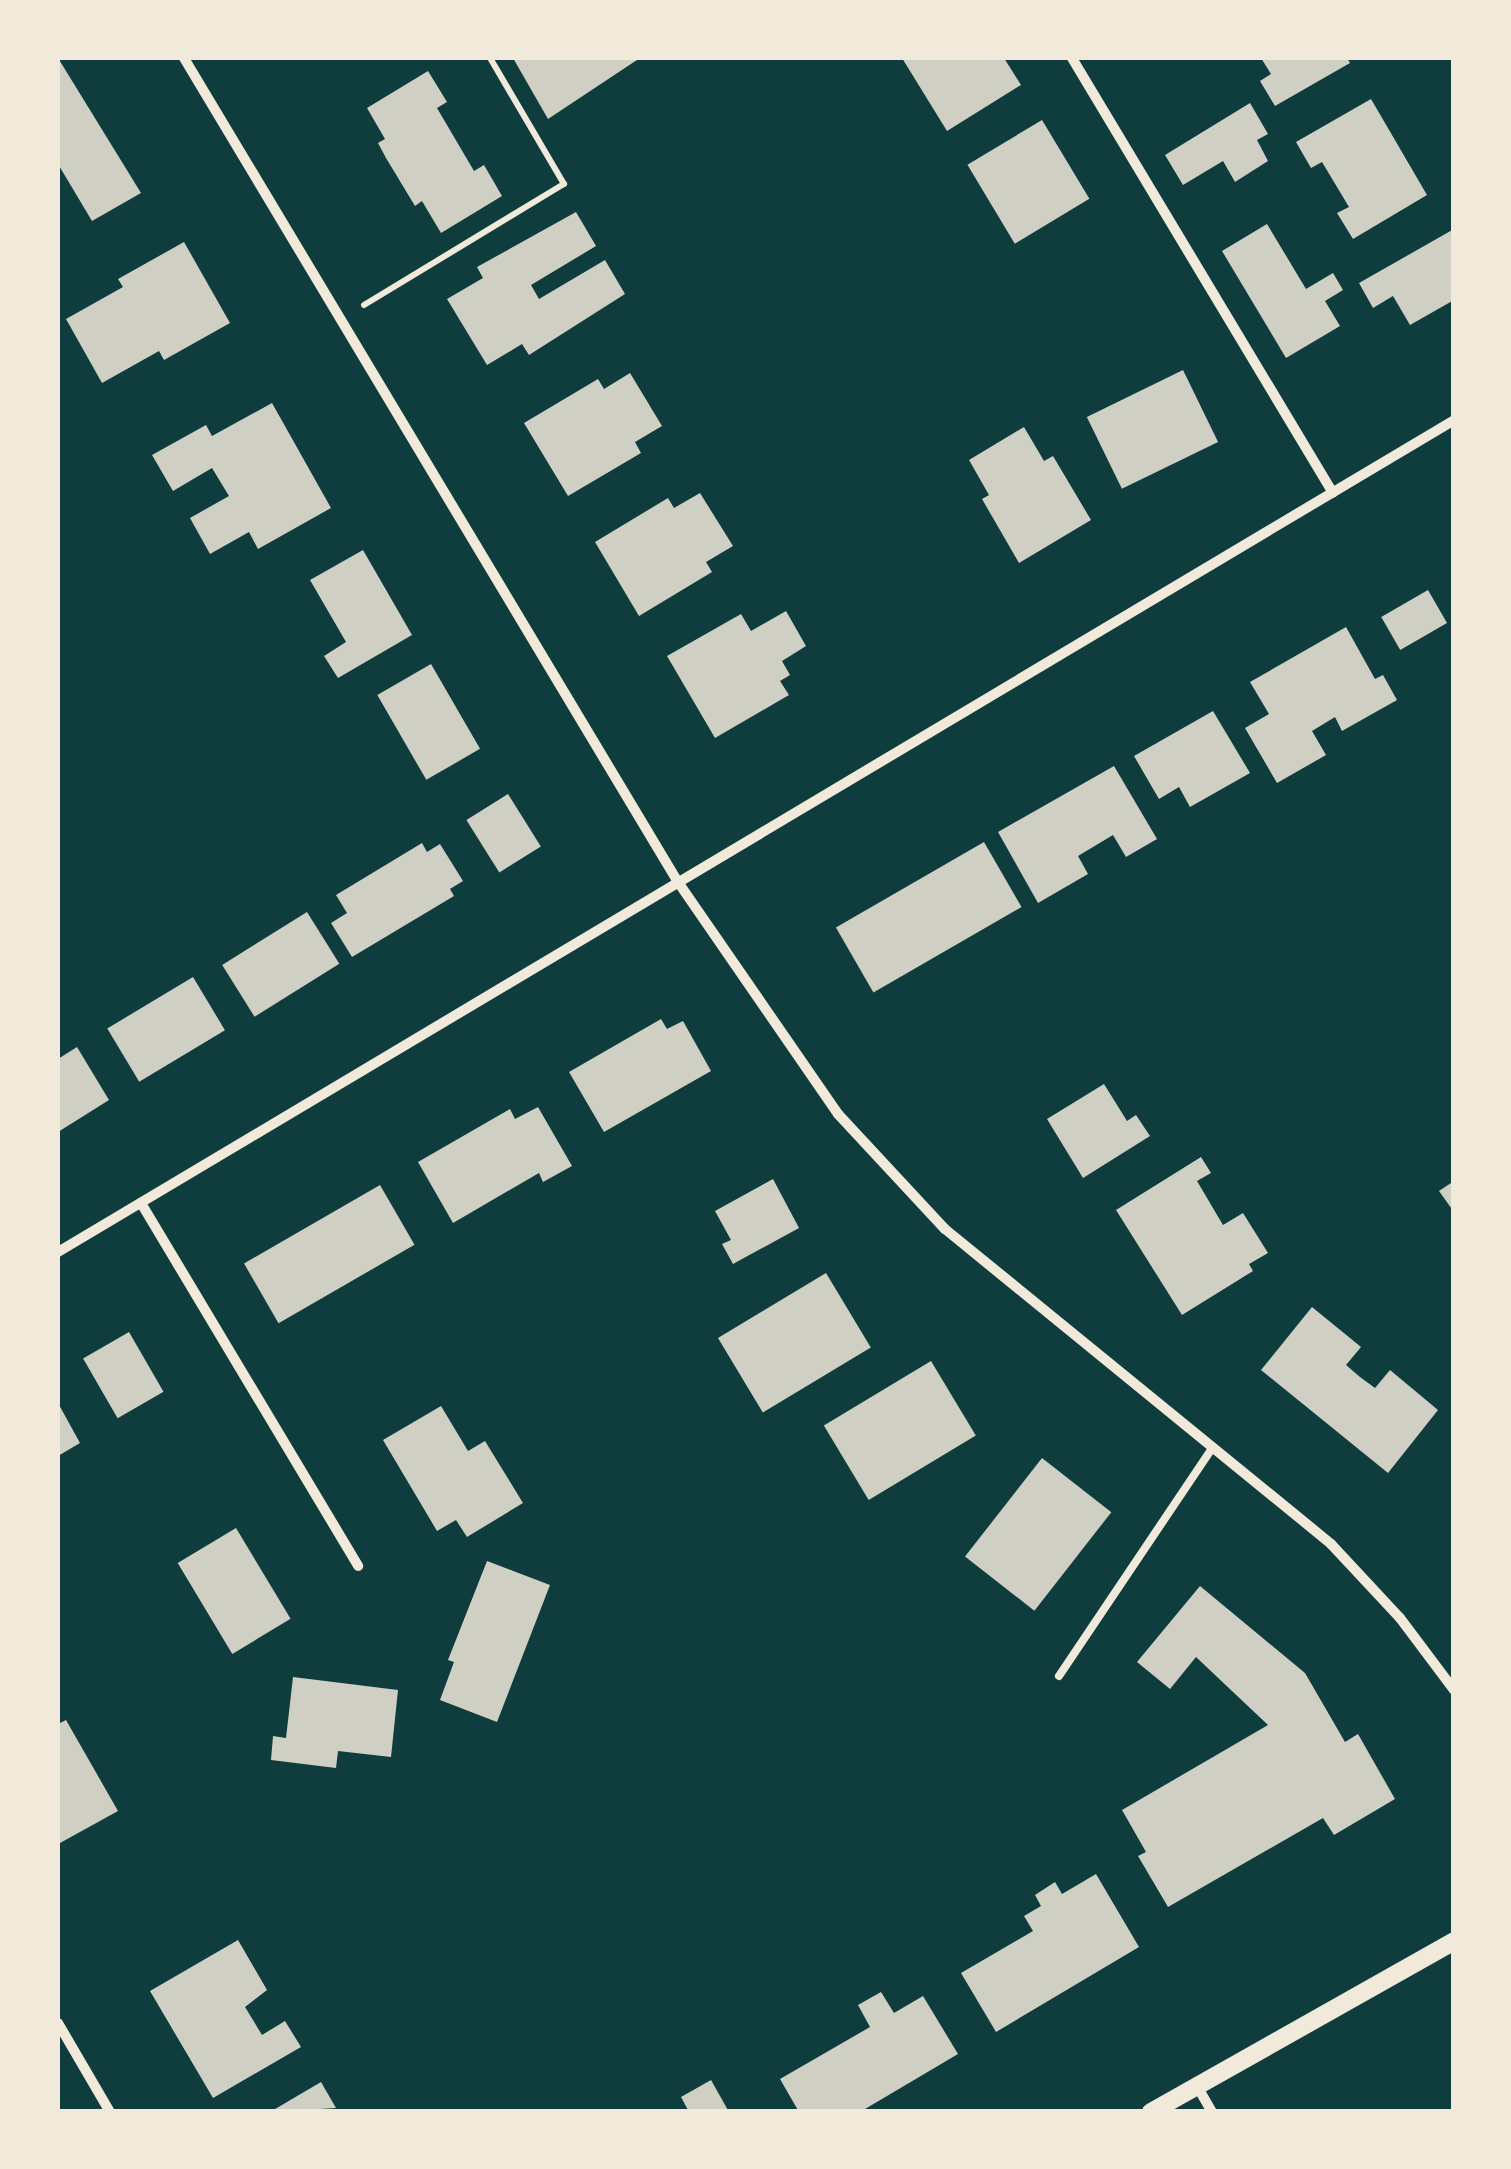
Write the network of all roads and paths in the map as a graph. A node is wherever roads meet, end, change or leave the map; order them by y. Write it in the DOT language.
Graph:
graph roads {
  1 [pos="184,58"];
  2 [pos="490,58"];
  3 [pos="1072,58"];
  4 [pos="342,319"];
  5 [pos="1454,420"];
  6 [pos="1333,493"];
  7 [pos="678,882"];
  8 [pos="141,1203"];
  9 [pos="58,1252"];
  10 [pos="1213,1447"];
  11 [pos="358,1566"];
  12 [pos="1059,1676"];
  13 [pos="1454,1690"];
  14 [pos="1454,1942"];
  15 [pos="58,2023"];
  16 [pos="1197,2086"];
  17 [pos="110,2112"];
  18 [pos="1151,2112"];
  19 [pos="1212,2112"];
  1 -- 4 [label="street"];
  2 -- 4 [label="path"];
  3 -- 6 [label="street"];
  4 -- 7 [label="street"];
  5 -- 6 [label="street"];
  6 -- 7 [label="street"];
  7 -- 8 [label="street"];
  7 -- 10 [label="street"];
  8 -- 9 [label="street"];
  8 -- 11 [label="street"];
  10 -- 12 [label="lane"];
  10 -- 13 [label="street"];
  14 -- 16 [label="street"];
  15 -- 17 [label="street"];
  16 -- 18 [label="street"];
  16 -- 19 [label="street"];
}
